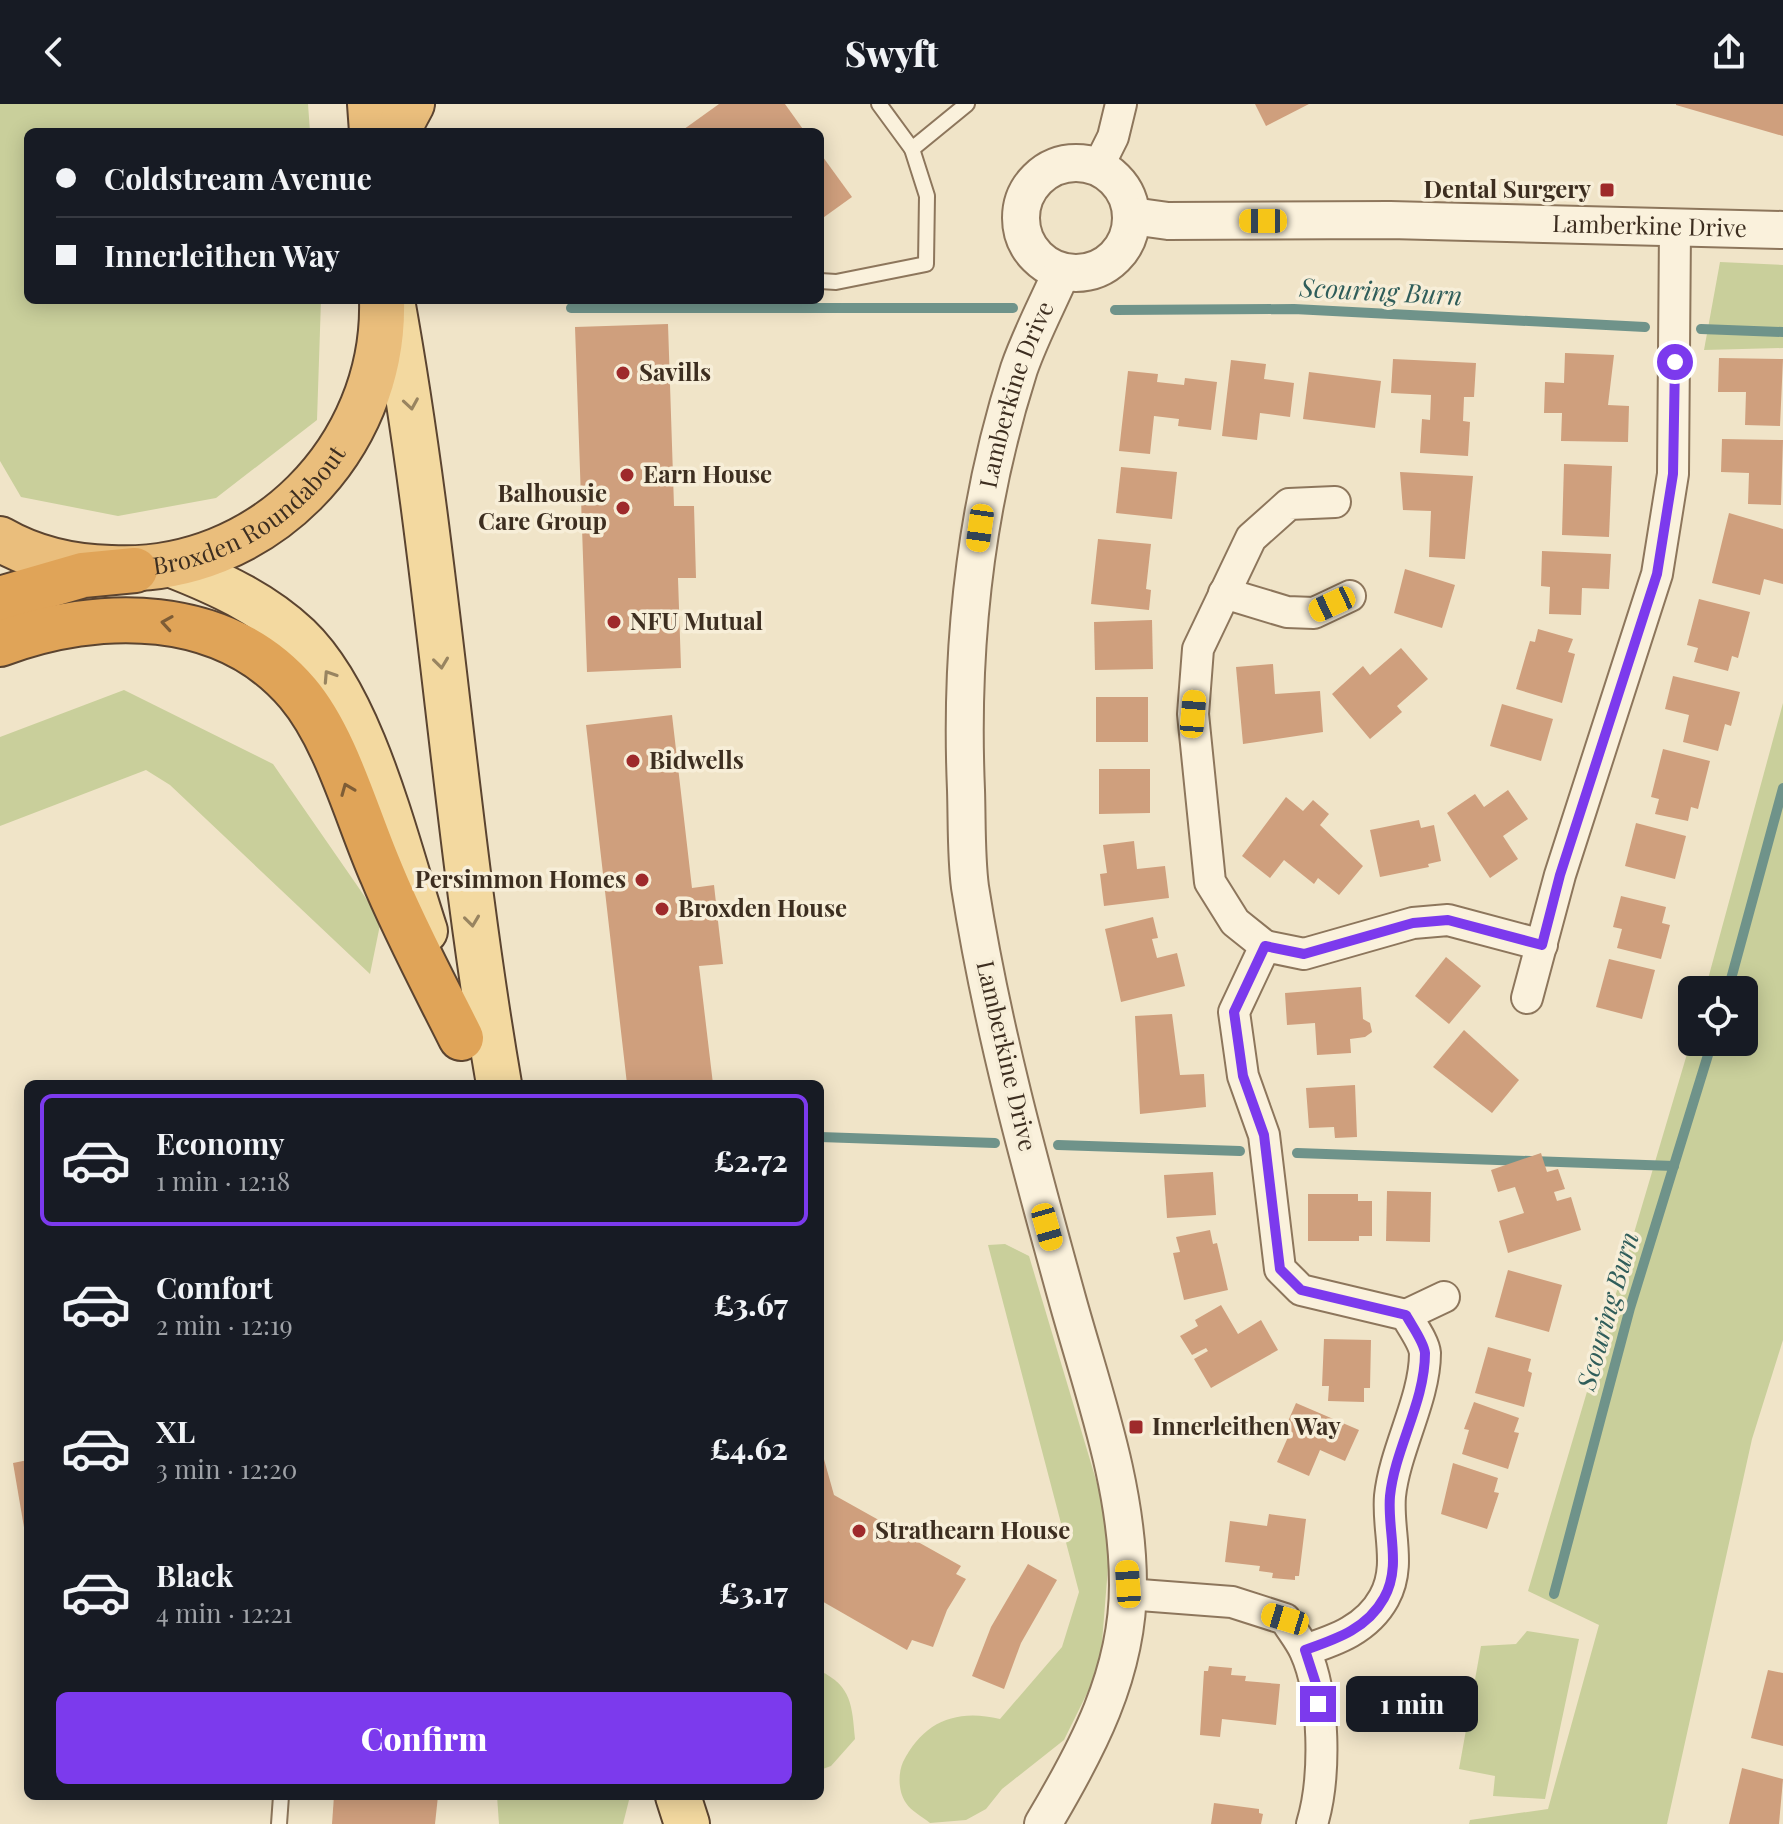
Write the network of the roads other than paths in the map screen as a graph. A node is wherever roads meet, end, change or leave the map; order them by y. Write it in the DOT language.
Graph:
graph roads {
  1 [pos="370,104"];
  2 [pos="412,104"];
  3 [pos="879,104"];
  4 [pos="967,104"];
  5 [pos="1121,104"];
  6 [pos="372,128"];
  7 [pos="399,128"];
  8 [pos="912,149"];
  9 [pos="1098,167"];
  10 [pos="1132,216"];
  11 [pos="1675,229"];
  12 [pos="1783,230"];
  13 [pos="1061,273"];
  14 [pos="824,281"];
  15 [pos="382,304"];
  16 [pos="393,304"];
  17 [pos="1335,502"];
  18 [pos="0,539"];
  19 [pos="153,567"];
  20 [pos="1224,593"];
  21 [pos="1350,596"];
  22 [pos="0,599"];
  23 [pos="0,644"];
  24 [pos="1542,945"];
  25 [pos="1265,946"];
  26 [pos="1527,998"];
  27 [pos="461,1038"];
  28 [pos="477,1080"];
  29 [pos="498,1080"];
  30 [pos="1444,1297"];
  31 [pos="1406,1315"];
  32 [pos="1127,1594"];
  33 [pos="1305,1650"];
  34 [pos="281,1800"];
  35 [pos="677,1800"];
  36 [pos="678,1800"];
  37 [pos="279,1824"];
  38 [pos="678,1824"];
  39 [pos="687,1824"];
  40 [pos="1043,1824"];
  41 [pos="1312,1824"];
  1 -- 6 [label="highway"];
  2 -- 7 [label="highway"];
  3 -- 8 [label="lane"];
  4 -- 8 [label="lane"];
  5 -- 9 [label="street"];
  8 -- 14 [label="lane"];
  9 -- 10 [label="street"];
  9 -- 13 [label="street"];
  10 -- 11 [label="street, Lamberkine Drive"];
  10 -- 13 [label="street"];
  11 -- 12 [label="street, Lamberkine Drive"];
  11 -- 24 [label="street"];
  13 -- 32 [label="street, Lamberkine Drive"];
  15 -- 19 [label="highway, Broxden Roundabout"];
  16 -- 29 [label="main road, one-way"];
  17 -- 20 [label="street"];
  18 -- 19 [label="highway, Broxden Roundabout"];
  19 -- 22 [label="highway"];
  27 -- 19 [label="main road, one-way"];
  20 -- 21 [label="street"];
  20 -- 25 [label="street"];
  27 -- 23 [label="highway, one-way"];
  24 -- 25 [label="street"];
  24 -- 26 [label="street"];
  25 -- 31 [label="street"];
  27 -- 28 [label="main road"];
  30 -- 31 [label="street"];
  31 -- 33 [label="street"];
  32 -- 33 [label="street"];
  32 -- 40 [label="street, Lamberkine Drive"];
  33 -- 41 [label="street"];
  34 -- 37 [label="lane"];
  35 -- 38 [label="main road"];
  36 -- 39 [label="main road"];
}
